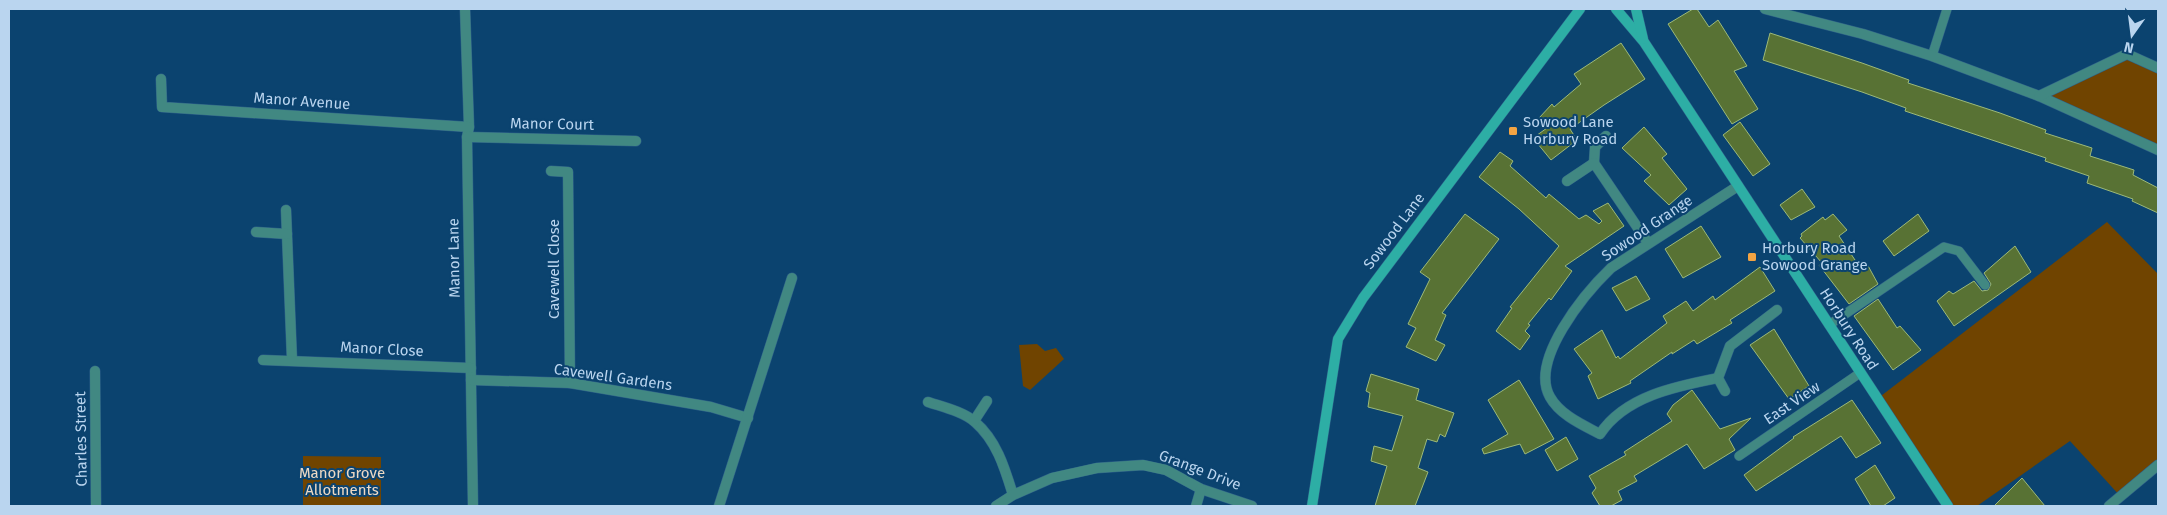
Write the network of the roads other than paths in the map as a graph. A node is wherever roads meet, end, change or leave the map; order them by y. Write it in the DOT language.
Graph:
graph roads {
  1 [pos="465,9"];
  2 [pos="1580,9"];
  3 [pos="1616,9"];
  4 [pos="1636,9"];
  5 [pos="1765,9"];
  6 [pos="1947,9"];
  7 [pos="1644,42"];
  8 [pos="1932,56"];
  9 [pos="2158,68"];
  10 [pos="161,79"];
  11 [pos="2039,96"];
  12 [pos="468,132"];
  13 [pos="1606,136"];
  14 [pos="636,141"];
  15 [pos="2158,150"];
  16 [pos="1594,163"];
  17 [pos="551,171"];
  18 [pos="1567,181"];
  19 [pos="1738,186"];
  20 [pos="286,210"];
  21 [pos="256,232"];
  22 [pos="287,234"];
  23 [pos="1648,243"];
  24 [pos="792,278"];
  25 [pos="1984,285"];
  26 [pos="1777,310"];
  27 [pos="1829,325"];
  28 [pos="263,360"];
  29 [pos="292,360"];
  30 [pos="471,368"];
  31 [pos="95,371"];
  32 [pos="1860,373"];
  33 [pos="1718,378"];
  34 [pos="471,380"];
  35 [pos="570,383"];
  36 [pos="1725,391"];
  37 [pos="987,401"];
  38 [pos="928,402"];
  39 [pos="748,418"];
  40 [pos="974,421"];
  41 [pos="1739,456"];
  42 [pos="2158,465"];
  43 [pos="1201,489"];
  44 [pos="1013,495"];
  45 [pos="96,506"];
  46 [pos="473,506"];
  47 [pos="718,506"];
  48 [pos="996,506"];
  49 [pos="1196,506"];
  50 [pos="1252,506"];
  51 [pos="1312,506"];
  52 [pos="1948,506"];
  53 [pos="2110,506"];
  1 -- 12 [label="street, Manor Lane"];
  2 -- 51 [label="street, Sowood Lane"];
  3 -- 7 [label="street, Horbury Road"];
  4 -- 7 [label="street, Horbury Road"];
  5 -- 8 [label="street"];
  6 -- 8 [label="lane"];
  7 -- 19 [label="street, Horbury Road"];
  8 -- 11 [label="street"];
  9 -- 11 [label="street"];
  10 -- 12 [label="street, Manor Avenue"];
  11 -- 15 [label="street"];
  12 -- 14 [label="street, Manor Court"];
  12 -- 30 [label="street, Manor Lane"];
  13 -- 16 [label="street"];
  16 -- 18 [label="street"];
  16 -- 23 [label="street"];
  17 -- 35 [label="street, Cavewell Close"];
  19 -- 23 [label="street, Sowood Grange"];
  19 -- 27 [label="street, Horbury Road"];
  20 -- 22 [label="street"];
  21 -- 22 [label="street"];
  22 -- 29 [label="street"];
  23 -- 33 [label="street, Sowood Grange"];
  24 -- 39 [label="street"];
  25 -- 27 [label="lane"];
  26 -- 33 [label="street"];
  27 -- 32 [label="street, Horbury Road"];
  28 -- 29 [label="street, Manor Close"];
  29 -- 30 [label="street, Manor Close"];
  30 -- 34 [label="street, Manor Lane"];
  31 -- 45 [label="street, Charles Street"];
  32 -- 41 [label="lane, East View"];
  32 -- 52 [label="street, Horbury Road"];
  33 -- 36 [label="street"];
  34 -- 35 [label="street, Cavewell Gardens"];
  34 -- 46 [label="street, Manor Lane"];
  35 -- 39 [label="street, Cavewell Gardens"];
  37 -- 40 [label="street"];
  38 -- 40 [label="street"];
  39 -- 47 [label="street"];
  40 -- 44 [label="street"];
  42 -- 53 [label="street"];
  43 -- 44 [label="street, Grange Drive"];
  43 -- 49 [label="street"];
  43 -- 50 [label="street, Grange Drive"];
  44 -- 48 [label="street, Grange Drive"];
}
